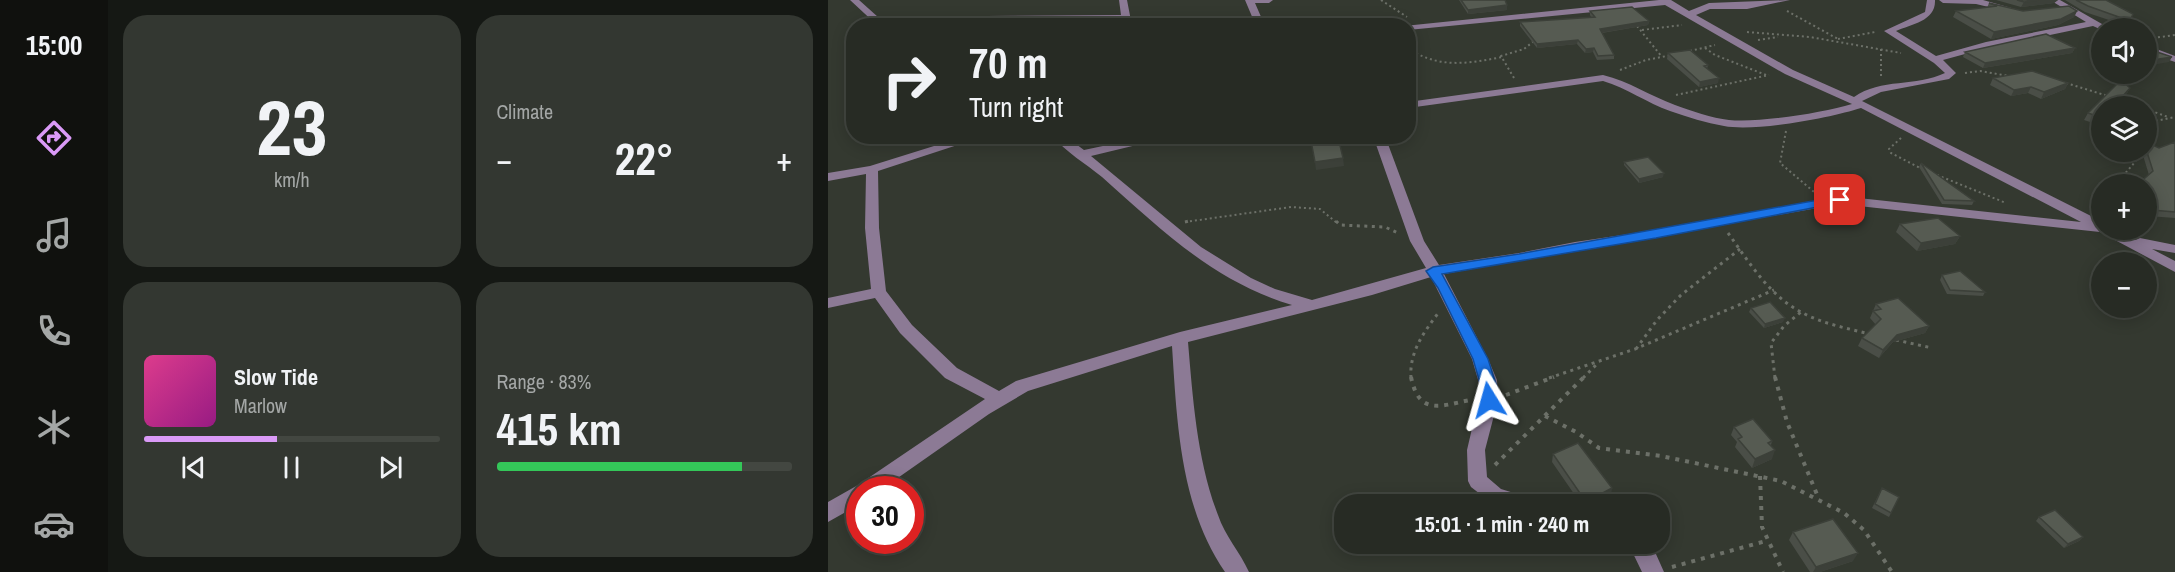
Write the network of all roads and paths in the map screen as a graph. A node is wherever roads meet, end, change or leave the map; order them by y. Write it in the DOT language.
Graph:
graph roads {
  1 [pos="854,0"];
  2 [pos="1123,0"];
  3 [pos="1250,0"];
  4 [pos="1269,0"];
  5 [pos="1381,0"];
  6 [pos="1786,0"];
  7 [pos="1931,0"];
  8 [pos="1943,0"];
  9 [pos="1665,1"];
  10 [pos="1773,2"];
  11 [pos="2053,5"];
  12 [pos="2030,12"];
  13 [pos="1552,13"];
  14 [pos="1690,14"];
  15 [pos="875,18"];
  16 [pos="1125,18"];
  17 [pos="1258,18"];
  18 [pos="1406,18"];
  19 [pos="2091,21"];
  20 [pos="1634,23"];
  21 [pos="2091,24"];
  22 [pos="1708,25"];
  23 [pos="1416,27"];
  24 [pos="1642,30"];
  25 [pos="1889,31"];
  26 [pos="2175,35"];
  27 [pos="1739,36"];
  28 [pos="2157,37"];
  29 [pos="1838,39"];
  30 [pos="1830,41"];
  31 [pos="1705,48"];
  32 [pos="1881,49"];
  33 [pos="1688,51"];
  34 [pos="2157,52"];
  35 [pos="1416,53"];
  36 [pos="1680,53"];
  37 [pos="1502,57"];
  38 [pos="1662,57"];
  39 [pos="1934,58"];
  40 [pos="2175,59"];
  41 [pos="1789,72"];
  42 [pos="1766,75"];
  43 [pos="1948,76"];
  44 [pos="2010,76"];
  45 [pos="1602,78"];
  46 [pos="2065,83"];
  47 [pos="1522,90"];
  48 [pos="1877,90"];
  49 [pos="2106,96"];
  50 [pos="1658,101"];
  51 [pos="1859,102"];
  52 [pos="1416,104"];
  53 [pos="2157,113"];
  54 [pos="1890,117"];
  55 [pos="2175,117"];
  56 [pos="1788,118"];
  57 [pos="2170,118"];
  58 [pos="2157,121"];
  59 [pos="1924,135"];
  60 [pos="954,144"];
  61 [pos="1069,144"];
  62 [pos="1131,144"];
  63 [pos="1381,144"];
  64 [pos="1083,154"];
  65 [pos="2133,162"];
  66 [pos="872,169"];
  67 [pos="1927,171"];
  68 [pos="2122,174"];
  69 [pos="1937,175"];
  70 [pos="828,177"];
  71 [pos="1823,201"];
  72 [pos="2012,206"];
  73 [pos="1720,222"];
  74 [pos="2091,222"];
  75 [pos="1164,224"];
  76 [pos="2091,227"];
  77 [pos="2128,240"];
  78 [pos="1417,241"];
  79 [pos="1740,249"];
  80 [pos="2175,249"];
  81 [pos="2175,267"];
  82 [pos="1433,271"];
  83 [pos="1444,287"];
  84 [pos="1774,290"];
  85 [pos="879,292"];
  86 [pos="828,303"];
  87 [pos="1311,305"];
  88 [pos="1801,312"];
  89 [pos="1872,335"];
  90 [pos="1180,338"];
  91 [pos="1892,340"];
  92 [pos="1932,348"];
  93 [pos="1636,349"];
  94 [pos="1598,363"];
  95 [pos="999,399"];
  96 [pos="1489,400"];
  97 [pos="1545,416"];
  98 [pos="885,476"];
  99 [pos="1760,476"];
  100 [pos="1478,481"];
  101 [pos="1493,494"];
  102 [pos="1818,498"];
  103 [pos="846,502"];
  104 [pos="828,513"];
  105 [pos="1766,541"];
  106 [pos="1647,554"];
  107 [pos="1659,571"];
  108 [pos="1238,572"];
  109 [pos="1783,572"];
  110 [pos="1892,572"];
  1 -- 15 [label="street"];
  2 -- 16 [label="street"];
  3 -- 4 [label="street"];
  3 -- 17 [label="street"];
  5 -- 18 [label="path"];
  6 -- 10 [label="street"];
  7 -- 25 [label="street"];
  8 -- 12 [label="street"];
  9 -- 13 [label="street"];
  9 -- 14 [label="street"];
  10 -- 14 [label="street"];
  10 -- 29 [label="path"];
  11 -- 19 [label="street"];
  13 -- 23 [label="street"];
  13 -- 37 [label="path"];
  14 -- 22 [label="street"];
  20 -- 24 [label="path"];
  21 -- 39 [label="street"];
  22 -- 24 [label="path"];
  22 -- 27 [label="street"];
  24 -- 38 [label="path"];
  25 -- 29 [label="path"];
  25 -- 39 [label="street"];
  26 -- 28 [label="path"];
  27 -- 30 [label="path"];
  27 -- 31 [label="path"];
  27 -- 41 [label="street"];
  29 -- 30 [label="path"];
  30 -- 32 [label="path"];
  31 -- 33 [label="path"];
  31 -- 42 [label="path"];
  32 -- 39 [label="path"];
  32 -- 48 [label="path"];
  34 -- 40 [label="street"];
  35 -- 37 [label="path"];
  36 -- 38 [label="path"];
  37 -- 47 [label="path"];
  38 -- 45 [label="path"];
  39 -- 43 [label="street"];
  41 -- 42 [label="path"];
  41 -- 51 [label="street"];
  42 -- 50 [label="path"];
  43 -- 44 [label="path"];
  43 -- 48 [label="street"];
  45 -- 47 [label="street"];
  45 -- 50 [label="street"];
  46 -- 49 [label="path"];
  47 -- 52 [label="street"];
  48 -- 51 [label="street"];
  48 -- 54 [label="street"];
  50 -- 56 [label="street"];
  51 -- 54 [label="street"];
  51 -- 56 [label="street"];
  53 -- 57 [label="path"];
  54 -- 59 [label="street"];
  55 -- 57 [label="path"];
  56 -- 71 [label="path"];
  57 -- 58 [label="path"];
  59 -- 67 [label="path"];
  59 -- 74 [label="street"];
  60 -- 66 [label="street"];
  61 -- 64 [label="street"];
  62 -- 64 [label="street"];
  63 -- 78 [label="street"];
  64 -- 75 [label="street"];
  65 -- 68 [label="path"];
  66 -- 70 [label="street"];
  66 -- 85 [label="street"];
  69 -- 72 [label="path"];
  71 -- 73 [label="street"];
  71 -- 76 [label="street"];
  73 -- 79 [label="path"];
  73 -- 82 [label="street"];
  75 -- 78 [label="path"];
  75 -- 87 [label="street"];
  77 -- 80 [label="street"];
  77 -- 81 [label="street"];
  78 -- 82 [label="street"];
  79 -- 84 [label="path"];
  79 -- 93 [label="path"];
  82 -- 83 [label="street"];
  82 -- 87 [label="street"];
  83 -- 96 [label="street"];
  83 -- 96 [label="path"];
  84 -- 88 [label="path"];
  84 -- 93 [label="path"];
  85 -- 86 [label="street"];
  85 -- 95 [label="street"];
  87 -- 90 [label="street"];
  88 -- 89 [label="path"];
  88 -- 102 [label="path"];
  90 -- 95 [label="street"];
  90 -- 108 [label="street"];
  91 -- 92 [label="path"];
  93 -- 94 [label="path"];
  94 -- 96 [label="path"];
  94 -- 97 [label="path"];
  95 -- 98 [label="street"];
  96 -- 100 [label="street"];
  97 -- 99 [label="path"];
  97 -- 100 [label="path"];
  99 -- 102 [label="path"];
  99 -- 105 [label="path"];
  100 -- 101 [label="street"];
  102 -- 110 [label="path"];
  103 -- 104 [label="street"];
  105 -- 107 [label="path"];
  105 -- 109 [label="path"];
  106 -- 107 [label="street"];
}
